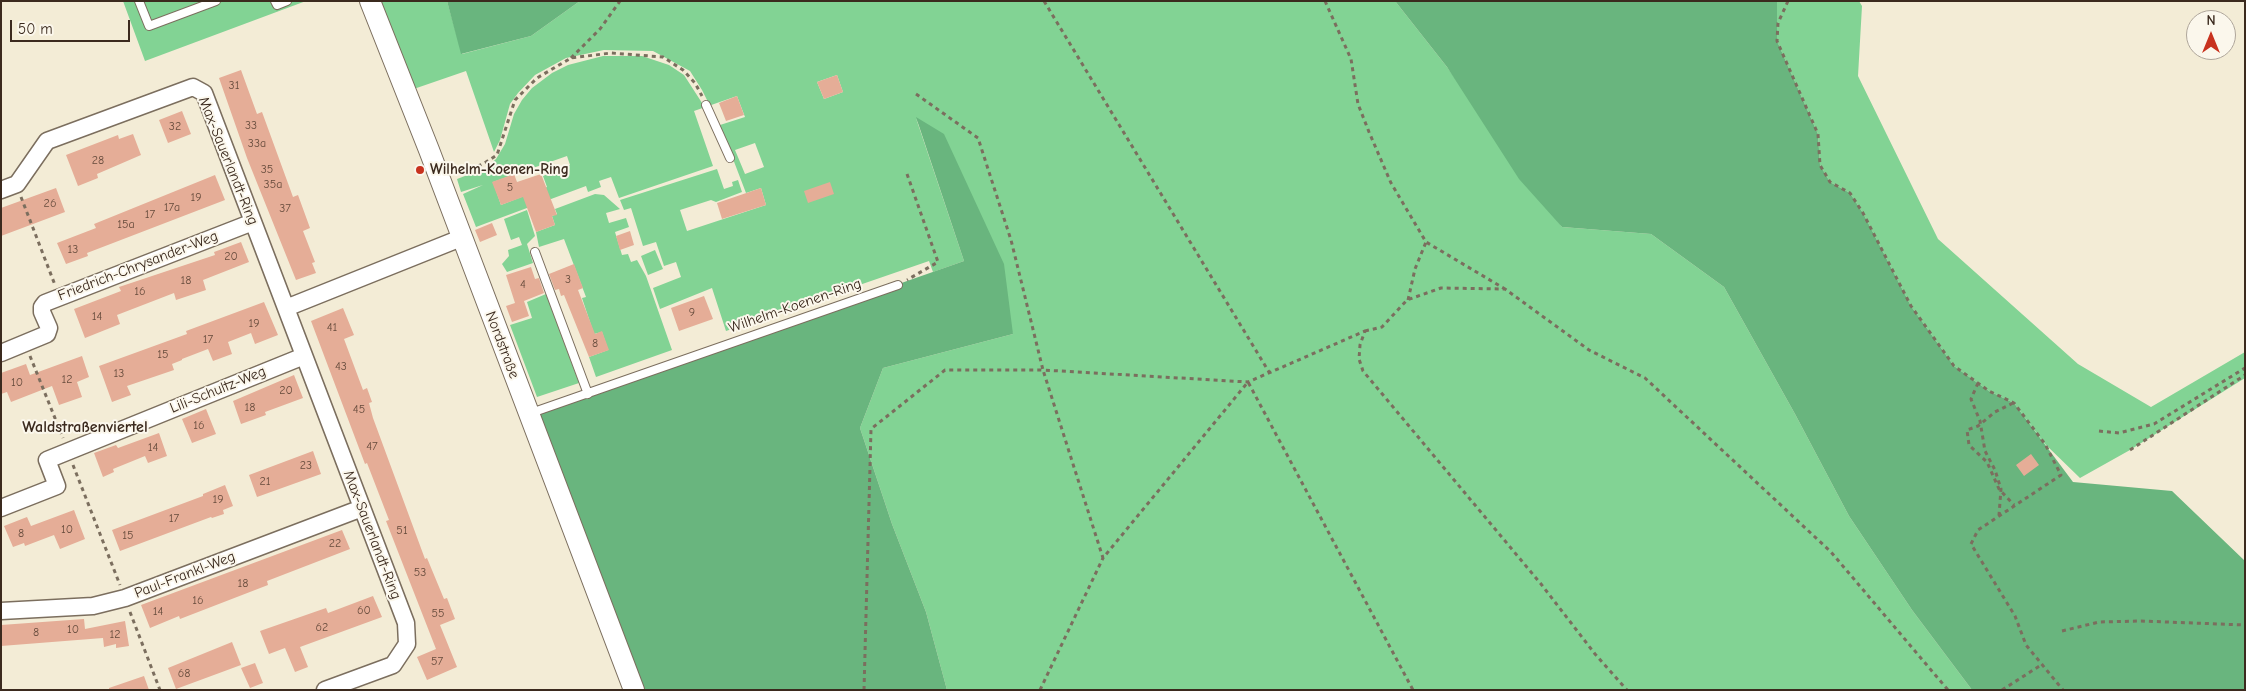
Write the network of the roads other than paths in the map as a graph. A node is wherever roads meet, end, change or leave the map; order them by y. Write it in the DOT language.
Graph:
graph roads {
  1 [pos="138,1"];
  2 [pos="216,1"];
  3 [pos="275,1"];
  4 [pos="287,1"];
  5 [pos="370,1"];
  6 [pos="706,105"];
  7 [pos="730,158"];
  8 [pos="1,190"];
  9 [pos="253,222"];
  10 [pos="461,238"];
  11 [pos="535,252"];
  12 [pos="898,285"];
  13 [pos="286,308"];
  14 [pos="1,353"];
  15 [pos="304,356"];
  16 [pos="588,394"];
  17 [pos="529,414"];
  18 [pos="1,508"];
  19 [pos="362,508"];
  20 [pos="1,611"];
  21 [pos="325,690"];
  22 [pos="634,690"];
  1 -- 2 [label="lane"];
  3 -- 4 [label="lane"];
  5 -- 10 [label="street, Nordstraße"];
  6 -- 7 [label="lane"];
  8 -- 9 [label="street, Max-Sauerlandt-Ring"];
  9 -- 13 [label="street, Max-Sauerlandt-Ring"];
  9 -- 14 [label="street, Friedrich-Chrysander-Weg"];
  10 -- 13 [label="street"];
  10 -- 17 [label="street, Nordstraße"];
  11 -- 16 [label="lane"];
  12 -- 16 [label="lane, Wilhelm-Koenen-Ring"];
  13 -- 15 [label="street, Max-Sauerlandt-Ring"];
  15 -- 18 [label="street, Lili-Schultz-Weg"];
  15 -- 19 [label="street, Max-Sauerlandt-Ring"];
  16 -- 17 [label="lane, Wilhelm-Koenen-Ring"];
  17 -- 22 [label="street, Nordstraße"];
  19 -- 20 [label="street, Paul-Frankl-Weg"];
  19 -- 21 [label="street, Max-Sauerlandt-Ring"];
}
